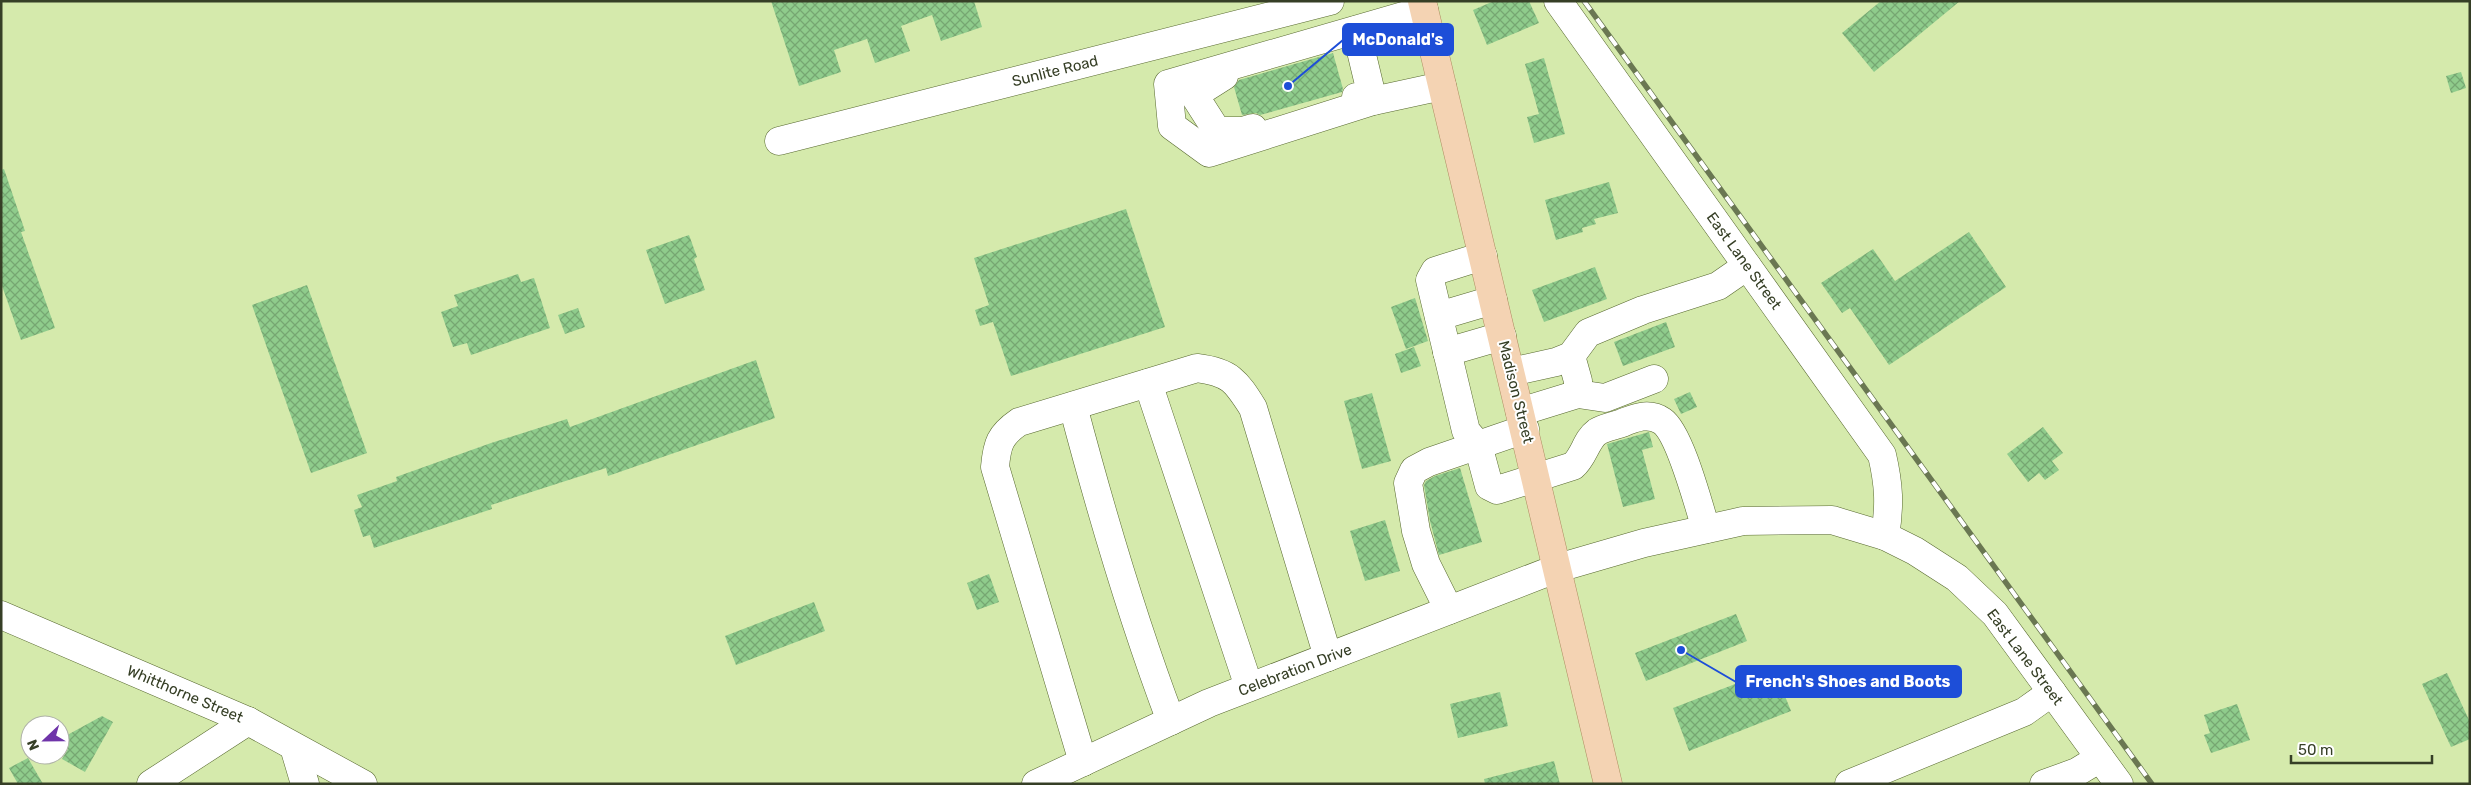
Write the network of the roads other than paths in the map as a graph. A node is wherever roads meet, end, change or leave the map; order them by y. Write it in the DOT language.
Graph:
graph roads {
  1 [pos="1330,1"];
  2 [pos="1558,1"];
  3 [pos="1423,6"];
  4 [pos="1356,30"];
  5 [pos="1149,47"];
  6 [pos="1254,60"];
  7 [pos="1168,84"];
  8 [pos="1442,86"];
  9 [pos="1373,101"];
  10 [pos="779,141"];
  11 [pos="1483,256"];
  12 [pos="1747,266"];
  13 [pos="1493,300"];
  14 [pos="1439,316"];
  15 [pos="1502,336"];
  16 [pos="1447,352"];
  17 [pos="1571,356"];
  18 [pos="1511,372"];
  19 [pos="1654,379"];
  20 [pos="1148,383"];
  21 [pos="1578,394"];
  22 [pos="1073,406"];
  23 [pos="1522,421"];
  24 [pos="1478,445"];
  25 [pos="1537,479"];
  26 [pos="1706,529"];
  27 [pos="1884,536"];
  28 [pos="1558,568"];
  29 [pos="1449,610"];
  30 [pos="1,615"];
  31 [pos="1328,657"];
  32 [pos="1249,688"];
  33 [pos="2052,692"];
  34 [pos="1171,720"];
  35 [pos="248,721"];
  36 [pos="294,747"];
  37 [pos="2100,758"];
  38 [pos="1083,762"];
  39 [pos="151,784"];
  40 [pos="305,784"];
  41 [pos="363,784"];
  42 [pos="1036,784"];
  43 [pos="1608,784"];
  44 [pos="1848,784"];
  45 [pos="2044,784"];
  46 [pos="2119,784"];
  1 -- 5 [label="street, Sunlite Road"];
  2 -- 12 [label="street, East Lane Street"];
  3 -- 4 [label="street"];
  3 -- 8 [label="main road, Madison Street"];
  4 -- 6 [label="street"];
  4 -- 9 [label="street"];
  5 -- 7 [label="street"];
  5 -- 10 [label="street, Sunlite Road"];
  6 -- 7 [label="street"];
  6 -- 9 [label="street"];
  7 -- 9 [label="street"];
  8 -- 9 [label="street"];
  8 -- 11 [label="main road, Madison Street"];
  11 -- 13 [label="main road, Madison Street"];
  11 -- 14 [label="street"];
  12 -- 17 [label="street"];
  12 -- 27 [label="street, East Lane Street"];
  13 -- 14 [label="street"];
  13 -- 15 [label="main road, Madison Street"];
  14 -- 16 [label="street"];
  15 -- 16 [label="street"];
  15 -- 18 [label="main road, Madison Street"];
  16 -- 24 [label="street"];
  17 -- 18 [label="street"];
  17 -- 21 [label="street"];
  18 -- 23 [label="main road, Madison Street"];
  19 -- 21 [label="street"];
  20 -- 22 [label="street"];
  20 -- 31 [label="street"];
  20 -- 32 [label="street"];
  21 -- 23 [label="street"];
  22 -- 34 [label="street"];
  22 -- 38 [label="street"];
  23 -- 24 [label="street"];
  23 -- 25 [label="main road, Madison Street"];
  24 -- 25 [label="street"];
  24 -- 29 [label="street"];
  25 -- 26 [label="street"];
  25 -- 28 [label="main road, Madison Street"];
  26 -- 27 [label="street, East Lane Street"];
  26 -- 28 [label="street, East Lane Street"];
  27 -- 33 [label="street, East Lane Street"];
  28 -- 29 [label="street, Celebration Drive"];
  28 -- 43 [label="main road, Madison Street"];
  29 -- 31 [label="street, Celebration Drive"];
  30 -- 35 [label="street, Whitthorne Street"];
  31 -- 32 [label="street, Celebration Drive"];
  32 -- 34 [label="street, Celebration Drive"];
  33 -- 37 [label="street, East Lane Street"];
  33 -- 44 [label="street"];
  34 -- 38 [label="street, Celebration Drive"];
  35 -- 36 [label="street, Whitthorne Street"];
  35 -- 39 [label="street"];
  36 -- 40 [label="street"];
  36 -- 41 [label="street, Whitthorne Street"];
  37 -- 45 [label="street"];
  37 -- 46 [label="street, East Lane Street"];
  38 -- 42 [label="street, Celebration Drive"];
}
